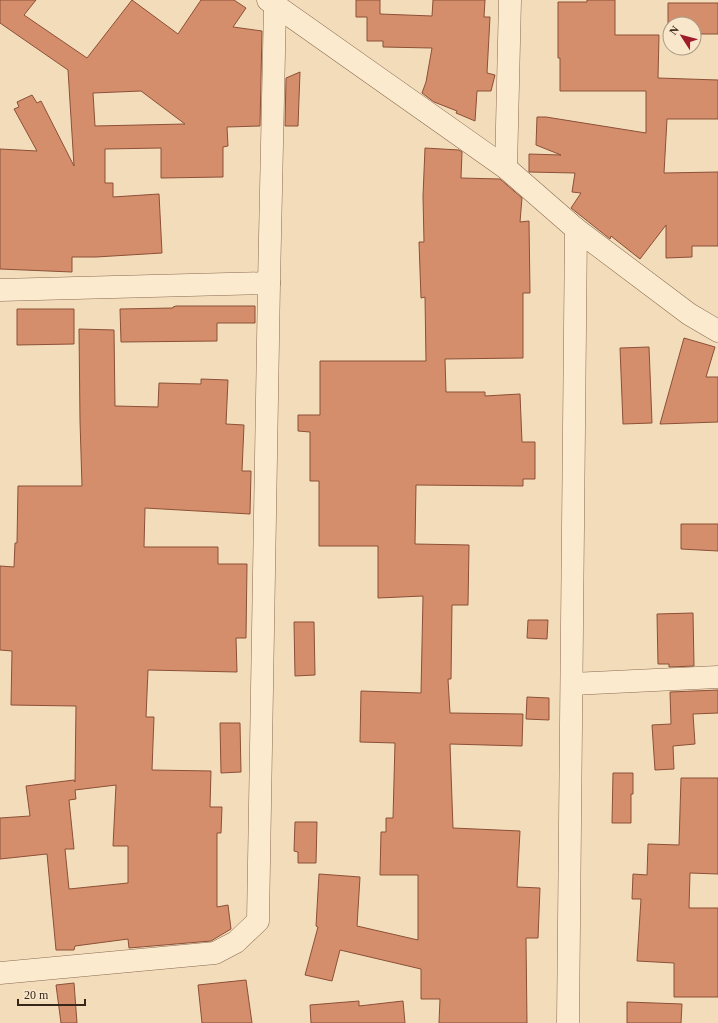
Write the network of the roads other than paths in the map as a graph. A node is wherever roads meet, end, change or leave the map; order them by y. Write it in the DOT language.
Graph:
graph roads {
  1 [pos="510,0"];
  2 [pos="272,3"];
  3 [pos="506,168"];
  4 [pos="576,229"];
  5 [pos="269,283"];
  6 [pos="0,290"];
  7 [pos="718,331"];
  8 [pos="718,677"];
  9 [pos="572,684"];
  10 [pos="0,973"];
  11 [pos="568,1023"];
  1 -- 3 [label="street"];
  2 -- 3 [label="street"];
  2 -- 5 [label="street"];
  3 -- 4 [label="street"];
  4 -- 7 [label="street"];
  4 -- 9 [label="street"];
  5 -- 6 [label="street"];
  5 -- 10 [label="street"];
  8 -- 9 [label="street"];
  9 -- 11 [label="street"];
}
